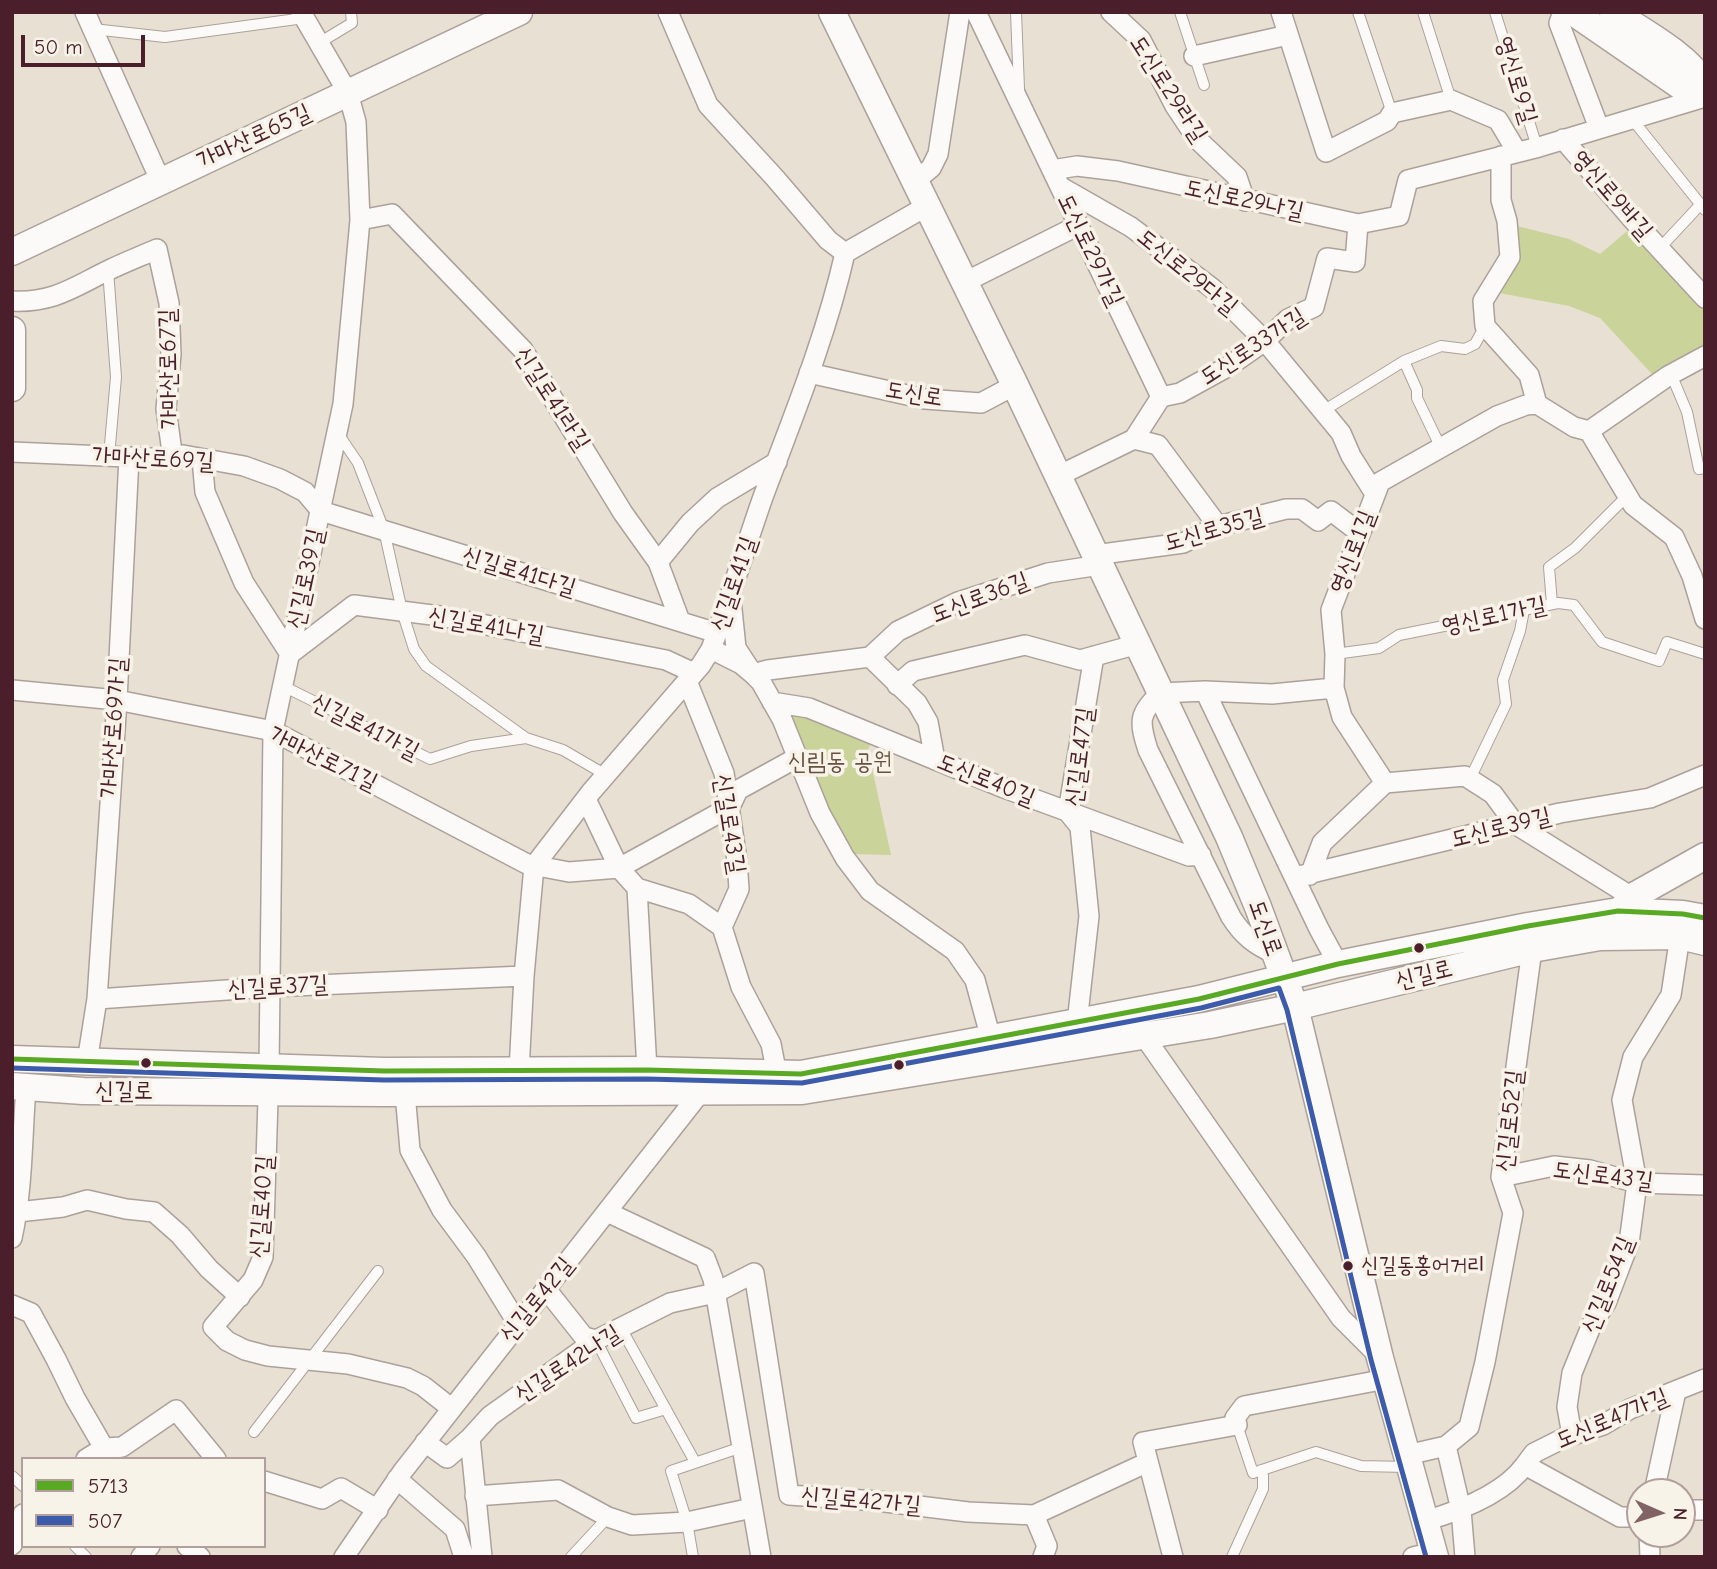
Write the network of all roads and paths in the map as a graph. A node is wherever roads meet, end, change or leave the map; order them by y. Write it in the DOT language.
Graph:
graph roads {
  1 [pos="351,12"];
  2 [pos="668,12"];
  3 [pos="832,12"];
  4 [pos="960,12"];
  5 [pos="976,12"];
  6 [pos="1016,12"];
  7 [pos="1111,12"];
  8 [pos="1180,12"];
  9 [pos="1281,12"];
  10 [pos="1358,12"];
  11 [pos="1423,12"];
  12 [pos="1495,12"];
  13 [pos="1563,12"];
  14 [pos="1573,12"];
  15 [pos="1613,12"];
  16 [pos="303,15"];
  17 [pos="504,16"];
  18 [pos="89,21"];
  19 [pos="1288,35"];
  20 [pos="319,43"];
  21 [pos="1194,56"];
  22 [pos="1204,85"];
  23 [pos="1705,85"];
  24 [pos="348,93"];
  25 [pos="1705,96"];
  26 [pos="1451,100"];
  27 [pos="1020,102"];
  28 [pos="1392,113"];
  29 [pos="1631,119"];
  30 [pos="1599,128"];
  31 [pos="1563,139"];
  32 [pos="1537,147"];
  33 [pos="1509,154"];
  34 [pos="1056,179"];
  35 [pos="1408,180"];
  36 [pos="915,181"];
  37 [pos="160,182"];
  38 [pos="1245,201"];
  39 [pos="927,206"];
  40 [pos="1702,207"];
  41 [pos="360,220"];
  42 [pos="1358,224"];
  43 [pos="1079,225"];
  44 [pos="1659,249"];
  45 [pos="12,252"];
  46 [pos="845,253"];
  47 [pos="108,270"];
  48 [pos="965,282"];
  49 [pos="1705,298"];
  50 [pos="12,301"];
  51 [pos="1485,326"];
  52 [pos="12,330"];
  53 [pos="1265,341"];
  54 [pos="1705,356"];
  55 [pos="1404,361"];
  56 [pos="810,373"];
  57 [pos="1671,374"];
  58 [pos="1015,385"];
  59 [pos="12,388"];
  60 [pos="1161,397"];
  61 [pos="1537,404"];
  62 [pos="1323,411"];
  63 [pos="1589,431"];
  64 [pos="337,432"];
  65 [pos="1134,439"];
  66 [pos="1440,446"];
  67 [pos="12,452"];
  68 [pos="119,457"];
  69 [pos="202,458"];
  70 [pos="173,459"];
  71 [pos="777,462"];
  72 [pos="1705,468"];
  73 [pos="1058,476"];
  74 [pos="1375,494"];
  75 [pos="1628,495"];
  76 [pos="321,511"];
  77 [pos="1218,526"];
  78 [pos="384,530"];
  79 [pos="1360,533"];
  80 [pos="1098,560"];
  81 [pos="658,562"];
  82 [pos="730,596"];
  83 [pos="1552,604"];
  84 [pos="1524,610"];
  85 [pos="402,611"];
  86 [pos="1705,619"];
  87 [pos="680,621"];
  88 [pos="714,641"];
  89 [pos="1138,644"];
  90 [pos="1705,653"];
  91 [pos="290,654"];
  92 [pos="1335,654"];
  93 [pos="1094,656"];
  94 [pos="870,657"];
  95 [pos="753,674"];
  96 [pos="690,677"];
  97 [pos="897,685"];
  98 [pos="283,686"];
  99 [pos="1334,688"];
  100 [pos="12,690"];
  101 [pos="1205,691"];
  102 [pos="1161,693"];
  103 [pos="117,700"];
  104 [pos="772,702"];
  105 [pos="273,731"];
  106 [pos="526,738"];
  107 [pos="798,757"];
  108 [pos="935,760"];
  109 [pos="606,775"];
  110 [pos="1705,775"];
  111 [pos="1470,779"];
  112 [pos="1385,783"];
  113 [pos="586,799"];
  114 [pos="730,807"];
  115 [pos="1068,812"];
  116 [pos="1515,824"];
  117 [pos="1201,855"];
  118 [pos="1705,856"];
  119 [pos="534,866"];
  120 [pos="620,868"];
  121 [pos="1303,876"];
  122 [pos="637,888"];
  123 [pos="1625,904"];
  124 [pos="1705,918"];
  125 [pos="722,927"];
  126 [pos="1600,937"];
  127 [pos="1692,939"];
  128 [pos="1532,949"];
  129 [pos="1338,964"];
  130 [pos="1280,966"];
  131 [pos="523,976"];
  132 [pos="270,987"];
  133 [pos="97,999"];
  134 [pos="1295,1007"];
  135 [pos="1077,1023"];
  136 [pos="1144,1036"];
  137 [pos="991,1039"];
  138 [pos="12,1059"];
  139 [pos="87,1062"];
  140 [pos="647,1070"];
  141 [pos="519,1071"];
  142 [pos="777,1075"];
  143 [pos="268,1079"];
  144 [pos="19,1086"];
  145 [pos="405,1093"];
  146 [pos="700,1093"];
  147 [pos="1501,1177"];
  148 [pos="1637,1183"];
  149 [pos="1705,1185"];
  150 [pos="18,1212"];
  151 [pos="607,1212"];
  152 [pos="12,1238"];
  153 [pos="377,1270"];
  154 [pos="546,1289"];
  155 [pos="715,1293"];
  156 [pos="240,1297"];
  157 [pos="12,1305"];
  158 [pos="518,1324"];
  159 [pos="621,1328"];
  160 [pos="596,1340"];
  161 [pos="310,1360"];
  162 [pos="1383,1368"];
  163 [pos="1705,1379"];
  164 [pos="1676,1391"];
  165 [pos="451,1408"];
  166 [pos="666,1409"];
  167 [pos="1237,1425"];
  168 [pos="254,1432"];
  169 [pos="1573,1435"];
  170 [pos="470,1438"];
  171 [pos="425,1442"];
  172 [pos="742,1447"];
  173 [pos="1446,1447"];
  174 [pos="108,1453"];
  175 [pos="218,1457"];
  176 [pos="1409,1461"];
  177 [pos="695,1462"];
  178 [pos="1148,1462"];
  179 [pos="1525,1465"];
  180 [pos="1261,1470"];
  181 [pos="1657,1478"];
  182 [pos="397,1479"];
  183 [pos="266,1482"];
  184 [pos="475,1496"];
  185 [pos="752,1508"];
  186 [pos="377,1510"];
  187 [pos="1461,1510"];
  188 [pos="1034,1515"];
  189 [pos="608,1517"];
  190 [pos="1626,1517"];
  191 [pos="21,1520"];
  192 [pos="687,1521"];
  193 [pos="1425,1521"];
  194 [pos="12,1545"];
  195 [pos="472,1551"];
  196 [pos="1427,1555"];
  197 [pos="344,1557"];
  198 [pos="571,1557"];
  199 [pos="693,1557"];
  200 [pos="761,1557"];
  201 [pos="1043,1557"];
  202 [pos="1173,1557"];
  203 [pos="1232,1557"];
  204 [pos="1465,1557"];
  1 -- 20 [label="lane"];
  2 -- 46 [label="street"];
  3 -- 36 [label="main road, 도신로"];
  4 -- 36 [label="street"];
  5 -- 27 [label="street, 도신로29가길"];
  6 -- 27 [label="lane, 도신로29가길"];
  7 -- 38 [label="street, 도신로29라길"];
  8 -- 21 [label="lane"];
  9 -- 19 [label="street"];
  10 -- 28 [label="lane"];
  11 -- 26 [label="lane"];
  12 -- 32 [label="lane, 영신로9길"];
  13 -- 30 [label="street"];
  14 -- 25 [label="main road"];
  15 -- 23 [label="main road"];
  16 -- 18 [label="lane"];
  16 -- 20 [label="street, 신길로39길"];
  17 -- 24 [label="main road, 가마산로65길"];
  18 -- 37 [label="street"];
  19 -- 21 [label="street"];
  19 -- 28 [label="street"];
  20 -- 24 [label="street, 신길로39길"];
  21 -- 22 [label="lane"];
  24 -- 37 [label="main road, 가마산로65길"];
  24 -- 41 [label="street, 신길로39길"];
  25 -- 29 [label="street, 영신로9바길"];
  26 -- 28 [label="street"];
  26 -- 33 [label="street"];
  27 -- 34 [label="street, 도신로29가길"];
  29 -- 30 [label="street, 영신로9바길"];
  29 -- 40 [label="lane, 영신로9바길"];
  30 -- 31 [label="street, 영신로9바길"];
  31 -- 32 [label="street, 영신로9바길"];
  31 -- 44 [label="street, 영신로9바길"];
  32 -- 33 [label="street, 영신로9바길"];
  33 -- 35 [label="street, 영신로9바길"];
  33 -- 51 [label="street"];
  34 -- 38 [label="street, 도신로29나길"];
  34 -- 43 [label="street, 도신로29가길"];
  34 -- 53 [label="street, 도신로29다길"];
  35 -- 42 [label="street, 도신로29나길"];
  36 -- 39 [label="main road, 도신로"];
  37 -- 45 [label="main road, 가마산로65길"];
  38 -- 42 [label="street, 도신로29나길"];
  39 -- 46 [label="street"];
  39 -- 48 [label="main road, 도신로"];
  40 -- 44 [label="lane, 영신로9바길"];
  41 -- 64 [label="street, 신길로39길"];
  41 -- 81 [label="street, 신길로41라길"];
  42 -- 53 [label="street, 도신로33가길"];
  43 -- 48 [label="street"];
  43 -- 60 [label="street, 도신로29가길"];
  44 -- 49 [label="street"];
  46 -- 56 [label="street, 신길로41길"];
  47 -- 50 [label="street, 가마산로67길"];
  47 -- 68 [label="lane"];
  47 -- 70 [label="street, 가마산로67길"];
  48 -- 58 [label="main road, 도신로"];
  51 -- 55 [label="lane"];
  51 -- 61 [label="street"];
  52 -- 59 [label="main road"];
  53 -- 60 [label="street, 도신로33가길"];
  53 -- 62 [label="street, 도신로29다길"];
  54 -- 57 [label="street"];
  55 -- 62 [label="lane"];
  55 -- 66 [label="lane"];
  56 -- 58 [label="street, 도신로"];
  56 -- 71 [label="street, 신길로41길"];
  57 -- 63 [label="street"];
  57 -- 72 [label="lane"];
  58 -- 73 [label="main road, 도신로"];
  60 -- 65 [label="street"];
  61 -- 63 [label="street"];
  61 -- 66 [label="street, 영신로1길"];
  62 -- 74 [label="street, 도신로29다길"];
  63 -- 75 [label="street"];
  64 -- 76 [label="street, 신길로39길"];
  64 -- 78 [label="lane"];
  65 -- 73 [label="street"];
  65 -- 77 [label="street"];
  66 -- 74 [label="street, 영신로1길"];
  67 -- 68 [label="street, 가마산로69길"];
  68 -- 70 [label="street, 가마산로69길"];
  68 -- 103 [label="street, 가마산로69가길"];
  69 -- 70 [label="street, 가마산로69길"];
  69 -- 76 [label="street, 가마산로69길"];
  69 -- 91 [label="street"];
  71 -- 81 [label="street"];
  71 -- 82 [label="street, 신길로41길"];
  73 -- 80 [label="main road, 도신로"];
  74 -- 79 [label="street, 영신로1길"];
  75 -- 83 [label="lane"];
  75 -- 86 [label="street"];
  76 -- 78 [label="street, 신길로41다길"];
  76 -- 91 [label="street, 신길로39길"];
  77 -- 79 [label="street, 도신로35길"];
  77 -- 80 [label="street, 도신로35길"];
  78 -- 85 [label="lane"];
  78 -- 87 [label="street, 신길로41다길"];
  79 -- 92 [label="street, 영신로1길"];
  80 -- 89 [label="main road, 도신로"];
  80 -- 94 [label="street, 도신로36길"];
  81 -- 87 [label="street, 신길로41라길"];
  82 -- 88 [label="street, 신길로41길"];
  82 -- 95 [label="street"];
  83 -- 84 [label="lane, 영신로1가길"];
  83 -- 90 [label="lane, 영신로1가길"];
  84 -- 92 [label="lane, 영신로1가길"];
  84 -- 111 [label="lane"];
  85 -- 91 [label="street, 신길로41나길"];
  85 -- 96 [label="street, 신길로41나길"];
  85 -- 106 [label="lane"];
  87 -- 88 [label="street, 신길로41다길"];
  88 -- 95 [label="street"];
  88 -- 96 [label="street, 신길로41길"];
  89 -- 93 [label="street"];
  89 -- 102 [label="main road, 도신로"];
  91 -- 98 [label="street, 신길로39길"];
  92 -- 99 [label="street, 영신로1길"];
  93 -- 97 [label="street"];
  93 -- 115 [label="street, 신길로47길"];
  94 -- 95 [label="street"];
  94 -- 97 [label="street"];
  95 -- 104 [label="street"];
  96 -- 109 [label="street, 신길로41길"];
  96 -- 114 [label="street, 신길로43길"];
  97 -- 108 [label="street"];
  98 -- 105 [label="street, 신길로39길"];
  98 -- 106 [label="lane, 신길로41가길"];
  99 -- 101 [label="street"];
  99 -- 112 [label="street, 영신로1길"];
  100 -- 103 [label="street, 가마산로71길"];
  101 -- 102 [label="street"];
  101 -- 121 [label="street"];
  102 -- 117 [label="street"];
  102 -- 130 [label="main road, 도신로"];
  103 -- 105 [label="street, 가마산로71길"];
  103 -- 133 [label="street, 가마산로69가길"];
  104 -- 107 [label="street"];
  104 -- 108 [label="street, 도신로40길"];
  105 -- 119 [label="street, 가마산로71길"];
  105 -- 132 [label="street, 신길로39길"];
  106 -- 109 [label="lane, 신길로41가길"];
  107 -- 114 [label="street"];
  107 -- 137 [label="street"];
  108 -- 115 [label="street, 도신로40길"];
  109 -- 113 [label="street, 신길로41길"];
  110 -- 116 [label="street, 도신로39길"];
  111 -- 112 [label="street"];
  111 -- 116 [label="street"];
  112 -- 121 [label="street"];
  113 -- 119 [label="street, 신길로41길"];
  113 -- 120 [label="street"];
  114 -- 120 [label="street"];
  114 -- 125 [label="street, 신길로43길"];
  115 -- 117 [label="street, 도신로40길"];
  115 -- 135 [label="street, 신길로47길"];
  116 -- 121 [label="street, 도신로39길"];
  116 -- 123 [label="street"];
  117 -- 130 [label="street"];
  118 -- 123 [label="main road"];
  119 -- 120 [label="street"];
  119 -- 131 [label="street"];
  120 -- 122 [label="street"];
  121 -- 129 [label="street"];
  122 -- 125 [label="street"];
  122 -- 140 [label="street"];
  123 -- 124 [label="main road, 신길로"];
  123 -- 126 [label="main road"];
  123 -- 129 [label="main road, 신길로"];
  125 -- 142 [label="street"];
  126 -- 127 [label="main road, 신길로"];
  126 -- 128 [label="main road, 신길로"];
  127 -- 148 [label="street, 신길로54길"];
  128 -- 134 [label="main road, 신길로"];
  128 -- 147 [label="street, 신길로52길"];
  129 -- 130 [label="main road, 신길로"];
  130 -- 134 [label="main road, 도신로"];
  130 -- 135 [label="main road, 신길로"];
  131 -- 132 [label="street, 신길로37길"];
  131 -- 141 [label="street"];
  132 -- 133 [label="street, 신길로37길"];
  132 -- 143 [label="street, 신길로39길"];
  133 -- 139 [label="street"];
  134 -- 136 [label="main road, 신길로"];
  134 -- 162 [label="main road, 도신로"];
  135 -- 137 [label="main road, 신길로"];
  136 -- 146 [label="main road, 신길로"];
  136 -- 162 [label="street"];
  137 -- 142 [label="main road, 신길로"];
  138 -- 139 [label="main road, 신길로"];
  139 -- 143 [label="main road, 신길로"];
  140 -- 141 [label="main road, 신길로"];
  140 -- 142 [label="main road, 신길로"];
  141 -- 143 [label="main road, 신길로"];
  143 -- 144 [label="main road, 신길로"];
  143 -- 145 [label="main road, 신길로"];
  143 -- 156 [label="street, 신길로40길"];
  144 -- 150 [label="street"];
  145 -- 146 [label="main road, 신길로"];
  145 -- 158 [label="street"];
  146 -- 151 [label="street, 신길로42길"];
  147 -- 148 [label="street, 도신로43길"];
  147 -- 173 [label="street, 신길로52길"];
  148 -- 149 [label="street, 도신로43길"];
  148 -- 169 [label="street, 신길로54길"];
  150 -- 152 [label="street"];
  150 -- 156 [label="street"];
  151 -- 154 [label="street, 신길로42길"];
  151 -- 155 [label="street"];
  153 -- 161 [label="lane"];
  154 -- 158 [label="street, 신길로42길"];
  154 -- 160 [label="street"];
  155 -- 159 [label="street, 신길로42나길"];
  155 -- 172 [label="street"];
  155 -- 188 [label="street, 신길로42가길"];
  156 -- 161 [label="street, 신길로40길"];
  157 -- 174 [label="street"];
  158 -- 165 [label="street, 신길로42길"];
  159 -- 160 [label="street, 신길로42나길"];
  159 -- 166 [label="lane"];
  160 -- 166 [label="lane"];
  160 -- 170 [label="street, 신길로42나길"];
  161 -- 165 [label="street, 신길로40길"];
  161 -- 168 [label="lane"];
  162 -- 167 [label="street"];
  162 -- 176 [label="main road, 도신로"];
  163 -- 164 [label="street, 도신로47가길"];
  164 -- 169 [label="street, 도신로47가길"];
  164 -- 181 [label="street"];
  165 -- 171 [label="street, 신길로42길"];
  166 -- 177 [label="lane"];
  167 -- 178 [label="street"];
  167 -- 180 [label="lane"];
  169 -- 179 [label="street, 도신로47가길"];
  170 -- 171 [label="street, 신길로42나길"];
  170 -- 184 [label="street"];
  171 -- 182 [label="street, 신길로42길"];
  172 -- 177 [label="lane"];
  172 -- 185 [label="street"];
  173 -- 176 [label="street"];
  173 -- 187 [label="street"];
  174 -- 175 [label="street"];
  176 -- 180 [label="lane"];
  176 -- 193 [label="main road, 도신로"];
  177 -- 192 [label="lane"];
  178 -- 188 [label="street, 신길로42가길"];
  178 -- 202 [label="street"];
  179 -- 187 [label="street, 도신로47가길"];
  179 -- 190 [label="street"];
  180 -- 203 [label="lane"];
  182 -- 186 [label="street, 신길로42길"];
  182 -- 195 [label="street"];
  183 -- 186 [label="street"];
  184 -- 189 [label="street"];
  184 -- 195 [label="street"];
  185 -- 192 [label="street"];
  185 -- 200 [label="street"];
  186 -- 197 [label="street, 신길로42길"];
  187 -- 193 [label="street, 도신로47가길"];
  187 -- 204 [label="street"];
  188 -- 201 [label="street"];
  189 -- 192 [label="street"];
  189 -- 198 [label="lane"];
  191 -- 194 [label="street"];
  192 -- 199 [label="lane"];
  193 -- 196 [label="main road, 도신로"];
}
